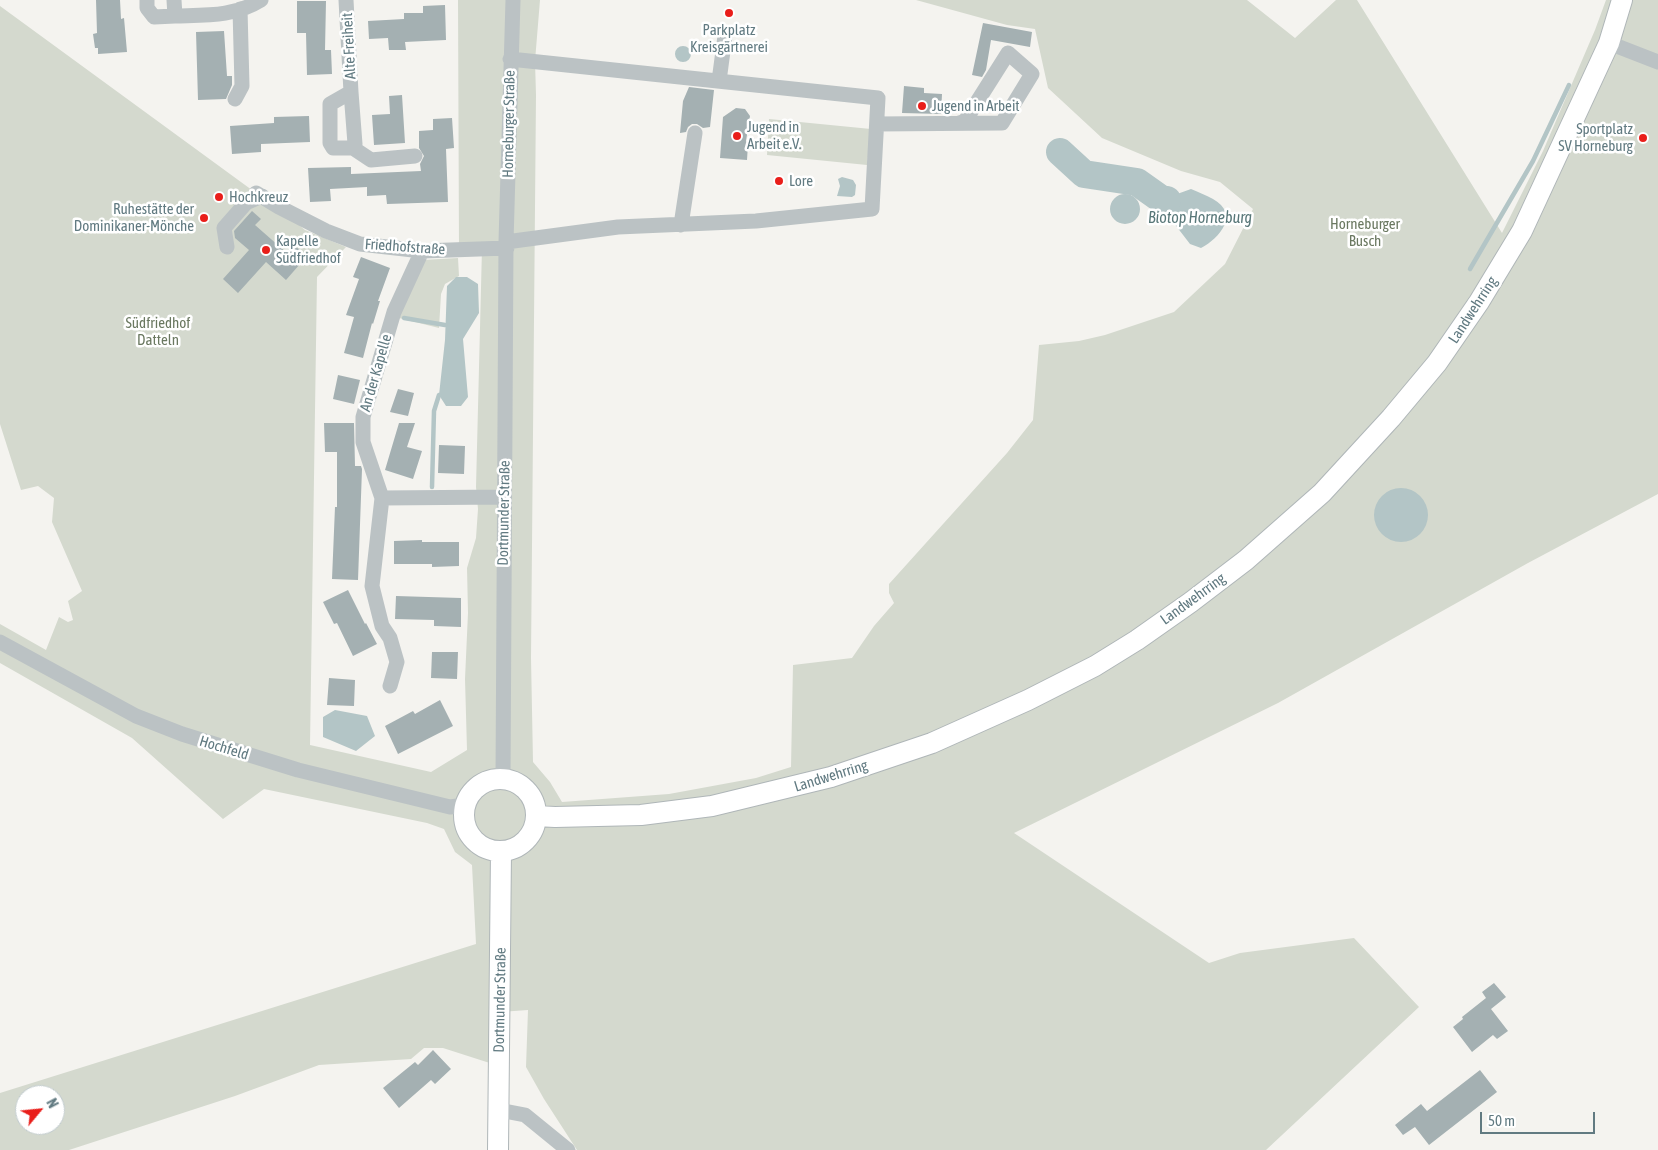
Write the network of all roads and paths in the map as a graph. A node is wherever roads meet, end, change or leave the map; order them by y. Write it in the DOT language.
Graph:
graph roads {
  1 [pos="147,0"];
  2 [pos="174,0"];
  3 [pos="261,0"];
  4 [pos="347,0"];
  5 [pos="513,0"];
  6 [pos="1622,0"];
  7 [pos="240,9"];
  8 [pos="175,16"];
  9 [pos="725,36"];
  10 [pos="1609,43"];
  11 [pos="510,59"];
  12 [pos="1658,62"];
  13 [pos="719,81"];
  14 [pos="351,92"];
  15 [pos="235,99"];
  16 [pos="877,124"];
  17 [pos="959,124"];
  18 [pos="695,133"];
  19 [pos="353,148"];
  20 [pos="415,156"];
  21 [pos="681,225"];
  22 [pos="507,245"];
  23 [pos="227,247"];
  24 [pos="422,250"];
  25 [pos="504,497"];
  26 [pos="382,498"];
  27 [pos="0,642"];
  28 [pos="390,686"];
  29 [pos="503,779"];
  30 [pos="465,805"];
  31 [pos="536,816"];
  32 [pos="501,851"];
  33 [pos="499,1110"];
  34 [pos="498,1150"];
  35 [pos="568,1150"];
  1 -- 8 [label="street"];
  2 -- 8 [label="street"];
  3 -- 7 [label="street"];
  4 -- 14 [label="street, Alte Freiheit"];
  5 -- 11 [label="street, Horneburger Straße"];
  6 -- 10 [label="main road, Landwehrring"];
  7 -- 8 [label="street"];
  7 -- 15 [label="street"];
  9 -- 13 [label="street"];
  10 -- 12 [label="street"];
  10 -- 31 [label="main road, Landwehrring"];
  11 -- 13 [label="street"];
  11 -- 22 [label="street, Horneburger Straße"];
  13 -- 16 [label="street"];
  14 -- 19 [label="street, Alte Freiheit"];
  14 -- 19 [label="street, Alte Freiheit"];
  16 -- 17 [label="street"];
  16 -- 21 [label="street, Friedhofstraße"];
  17 -- 17 [label="street"];
  18 -- 21 [label="street"];
  19 -- 20 [label="street"];
  21 -- 22 [label="street, Friedhofstraße"];
  22 -- 24 [label="street, Friedhofstraße"];
  22 -- 25 [label="street, Dortmunder Straße"];
  23 -- 24 [label="street, Friedhofstraße"];
  24 -- 26 [label="street, An der Kapelle"];
  25 -- 26 [label="street"];
  25 -- 29 [label="street, Dortmunder Straße"];
  26 -- 28 [label="street, An der Kapelle"];
  27 -- 30 [label="street, Hochfeld"];
  29 -- 30 [label="main road"];
  29 -- 31 [label="main road"];
  30 -- 32 [label="main road"];
  31 -- 32 [label="main road"];
  32 -- 33 [label="main road, Dortmunder Straße"];
  33 -- 34 [label="main road, Dortmunder Straße"];
  33 -- 35 [label="street"];
}
